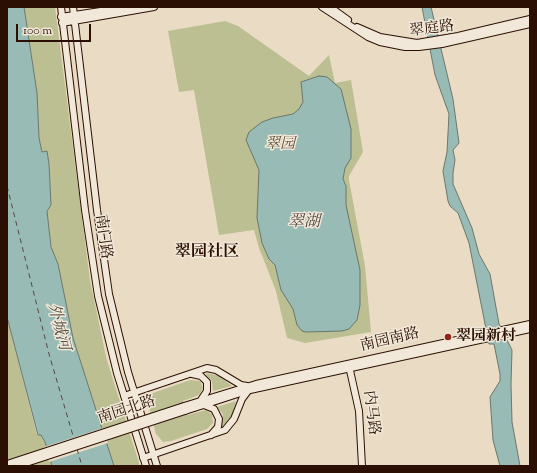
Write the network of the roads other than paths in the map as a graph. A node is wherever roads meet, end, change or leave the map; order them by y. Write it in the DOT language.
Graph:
graph roads {
  1 [pos="61,7"];
  2 [pos="73,7"];
  3 [pos="82,7"];
  4 [pos="127,7"];
  5 [pos="154,7"];
  6 [pos="322,7"];
  7 [pos="330,7"];
  8 [pos="83,15"];
  9 [pos="74,18"];
  10 [pos="530,19"];
  11 [pos="62,20"];
  12 [pos="530,24"];
  13 [pos="442,42"];
  14 [pos="427,44"];
  15 [pos="530,324"];
  16 [pos="530,329"];
  17 [pos="506,332"];
  18 [pos="349,366"];
  19 [pos="187,374"];
  20 [pos="256,386"];
  21 [pos="249,388"];
  22 [pos="134,392"];
  23 [pos="124,396"];
  24 [pos="201,403"];
  25 [pos="184,408"];
  26 [pos="206,438"];
  27 [pos="154,455"];
  28 [pos="143,458"];
  29 [pos="7,464"];
  30 [pos="18,466"];
  31 [pos="146,466"];
  32 [pos="157,466"];
  33 [pos="362,466"];
  1 -- 11 [label="main road, 南门路"];
  2 -- 9 [label="main road, 南门路"];
  3 -- 8 [label="main road"];
  4 -- 8 [label="main road"];
  5 -- 9 [label="main road"];
  6 -- 14 [label="main road, 翠庭路"];
  7 -- 14 [label="main road, 翠庭路"];
  8 -- 9 [label="main road"];
  9 -- 11 [label="main road"];
  9 -- 22 [label="main road, 南门路"];
  10 -- 13 [label="main road, 翠庭路"];
  11 -- 23 [label="main road, 南门路"];
  12 -- 13 [label="main road, 翠庭路"];
  13 -- 14 [label="main road, 翠庭路"];
  15 -- 17 [label="main road, 南园南路"];
  16 -- 17 [label="main road, 南园南路"];
  17 -- 18 [label="main road, 南园南路"];
  18 -- 20 [label="main road, 南园南路"];
  18 -- 33 [label="main road, 内马路"];
  19 -- 21 [label="main road"];
  19 -- 22 [label="main road"];
  19 -- 24 [label="main road"];
  20 -- 21 [label="main road, 南园北路"];
  21 -- 24 [label="main road, 南园北路"];
  21 -- 26 [label="main road"];
  22 -- 23 [label="main road"];
  22 -- 27 [label="main road, 南门路"];
  23 -- 28 [label="main road, 南门路"];
  24 -- 25 [label="main road, 南园北路"];
  24 -- 26 [label="main road"];
  25 -- 29 [label="main road, 南园北路, bridge"];
  25 -- 30 [label="main road, 南园北路, bridge"];
  26 -- 27 [label="main road"];
  27 -- 28 [label="main road"];
  27 -- 32 [label="main road, 南门路"];
  28 -- 31 [label="main road, 南门路"];
}
